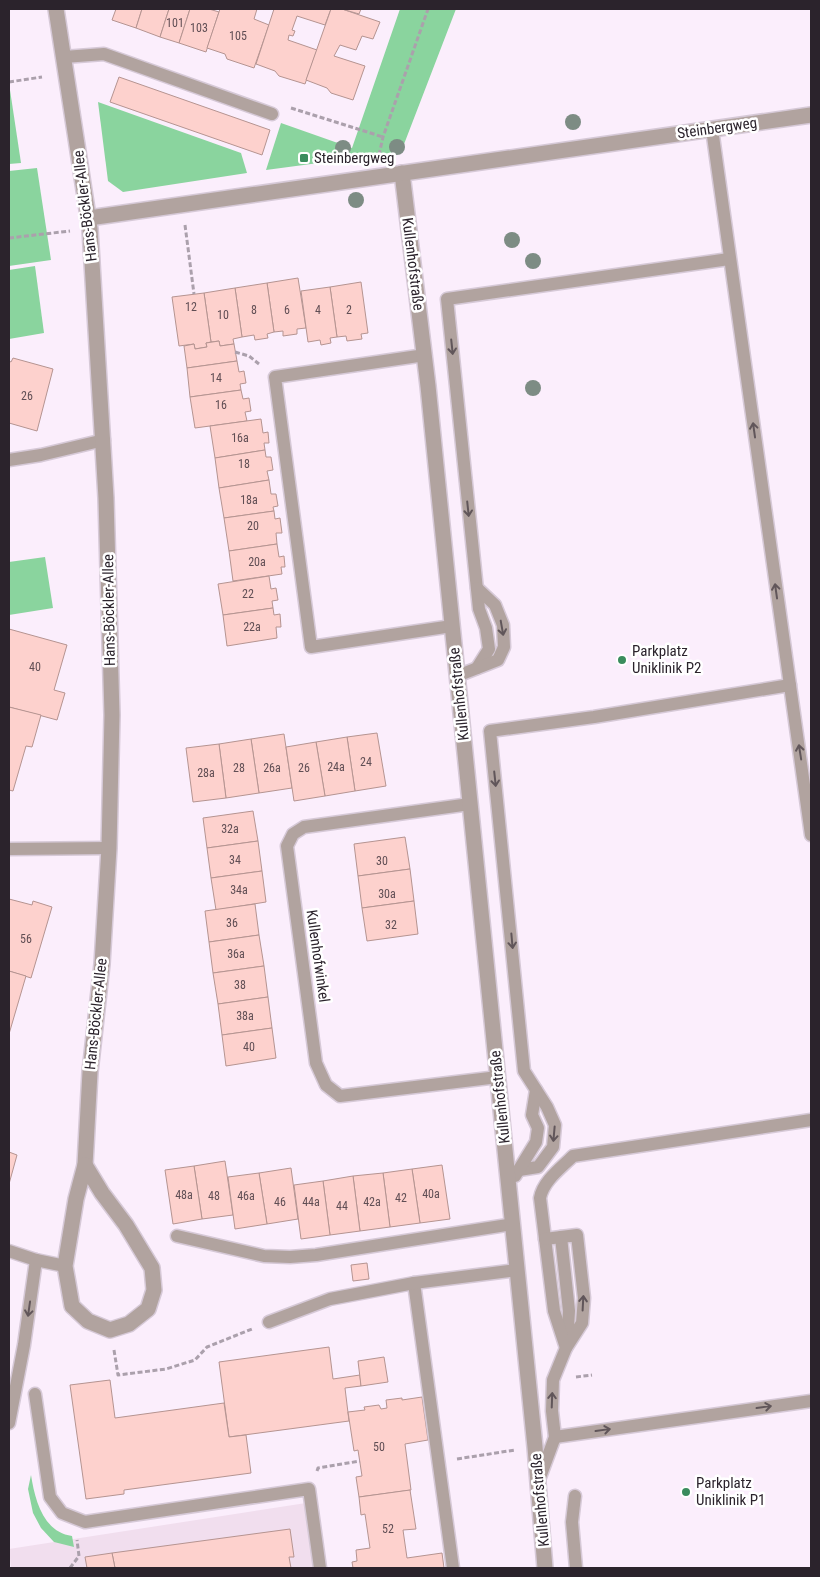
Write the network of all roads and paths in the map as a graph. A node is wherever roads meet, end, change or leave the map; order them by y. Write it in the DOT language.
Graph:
graph roads {
  1 [pos="56,9"];
  2 [pos="428,9"];
  3 [pos="64,56"];
  4 [pos="42,77"];
  5 [pos="9,82"];
  6 [pos="272,114"];
  7 [pos="811,115"];
  8 [pos="712,129"];
  9 [pos="402,173"];
  10 [pos="182,205"];
  11 [pos="90,224"];
  12 [pos="9,238"];
  13 [pos="729,259"];
  14 [pos="194,294"];
  15 [pos="236,352"];
  16 [pos="425,356"];
  17 [pos="275,377"];
  18 [pos="104,440"];
  19 [pos="9,460"];
  20 [pos="452,626"];
  21 [pos="457,676"];
  22 [pos="790,685"];
  23 [pos="470,804"];
  24 [pos="811,835"];
  25 [pos="109,848"];
  26 [pos="9,849"];
  27 [pos="498,1077"];
  28 [pos="536,1090"];
  29 [pos="811,1120"];
  30 [pos="85,1165"];
  31 [pos="519,1170"];
  32 [pos="510,1190"];
  33 [pos="513,1224"];
  34 [pos="177,1236"];
  35 [pos="561,1237"];
  36 [pos="545,1239"];
  37 [pos="9,1251"];
  38 [pos="36,1260"];
  39 [pos="65,1266"];
  40 [pos="517,1270"];
  41 [pos="414,1283"];
  42 [pos="269,1322"];
  43 [pos="566,1348"];
  44 [pos="118,1375"];
  45 [pos="35,1394"];
  46 [pos="811,1401"];
  47 [pos="9,1423"];
  48 [pos="555,1437"];
  49 [pos="536,1447"];
  50 [pos="360,1461"];
  51 [pos="438,1461"];
  52 [pos="539,1480"];
  53 [pos="309,1490"];
  54 [pos="575,1496"];
  55 [pos="79,1556"];
  56 [pos="70,1568"];
  57 [pos="320,1568"];
  58 [pos="453,1568"];
  59 [pos="545,1568"];
  60 [pos="576,1568"];
  1 -- 3 [label="street, Hans-Böckler-Allee"];
  2 -- 6 [label="path"];
  3 -- 6 [label="lane"];
  3 -- 11 [label="street, Hans-Böckler-Allee"];
  4 -- 5 [label="path"];
  7 -- 8 [label="street, Steinbergweg"];
  8 -- 9 [label="street, Steinbergweg"];
  8 -- 13 [label="lane"];
  9 -- 10 [label="street, Steinbergweg"];
  9 -- 16 [label="street, Kullenhofstraße"];
  10 -- 11 [label="street, Steinbergweg"];
  10 -- 14 [label="path"];
  11 -- 12 [label="path"];
  11 -- 18 [label="street, Hans-Böckler-Allee"];
  13 -- 21 [label="lane, one-way"];
  22 -- 13 [label="lane, one-way"];
  15 -- 17 [label="path"];
  16 -- 17 [label="lane"];
  16 -- 20 [label="street, Kullenhofstraße"];
  17 -- 20 [label="lane, Kullenhofstraße"];
  18 -- 19 [label="lane"];
  18 -- 25 [label="street, Hans-Böckler-Allee"];
  20 -- 21 [label="street, Kullenhofstraße"];
  21 -- 23 [label="street, Kullenhofstraße"];
  24 -- 22 [label="lane, one-way"];
  22 -- 28 [label="lane, one-way"];
  23 -- 27 [label="street, Kullenhofstraße"];
  23 -- 27 [label="lane, Kullenhofwinkel"];
  25 -- 26 [label="lane"];
  25 -- 30 [label="street, Hans-Böckler-Allee"];
  27 -- 32 [label="street, Kullenhofstraße"];
  28 -- 31 [label="lane"];
  28 -- 31 [label="lane, one-way"];
  29 -- 36 [label="lane"];
  30 -- 39 [label="street, Hans-Böckler-Allee"];
  30 -- 39 [label="street, Hans-Böckler-Allee"];
  31 -- 32 [label="lane"];
  32 -- 33 [label="street, Kullenhofstraße"];
  33 -- 34 [label="lane"];
  33 -- 40 [label="street, Kullenhofstraße"];
  35 -- 36 [label="lane"];
  35 -- 43 [label="lane"];
  43 -- 35 [label="lane, one-way"];
  36 -- 43 [label="lane"];
  37 -- 38 [label="lane"];
  38 -- 39 [label="lane"];
  38 -- 47 [label="lane, one-way"];
  40 -- 41 [label="lane"];
  40 -- 49 [label="street, Kullenhofstraße"];
  41 -- 42 [label="lane"];
  41 -- 51 [label="lane"];
  42 -- 44 [label="path"];
  48 -- 43 [label="lane, one-way"];
  45 -- 53 [label="lane"];
  48 -- 46 [label="lane, one-way"];
  48 -- 52 [label="lane"];
  49 -- 51 [label="path"];
  49 -- 52 [label="street, Kullenhofstraße"];
  50 -- 53 [label="path"];
  51 -- 58 [label="lane"];
  52 -- 59 [label="street, Kullenhofstraße"];
  53 -- 57 [label="lane"];
  54 -- 60 [label="lane"];
  55 -- 56 [label="path"];
}
